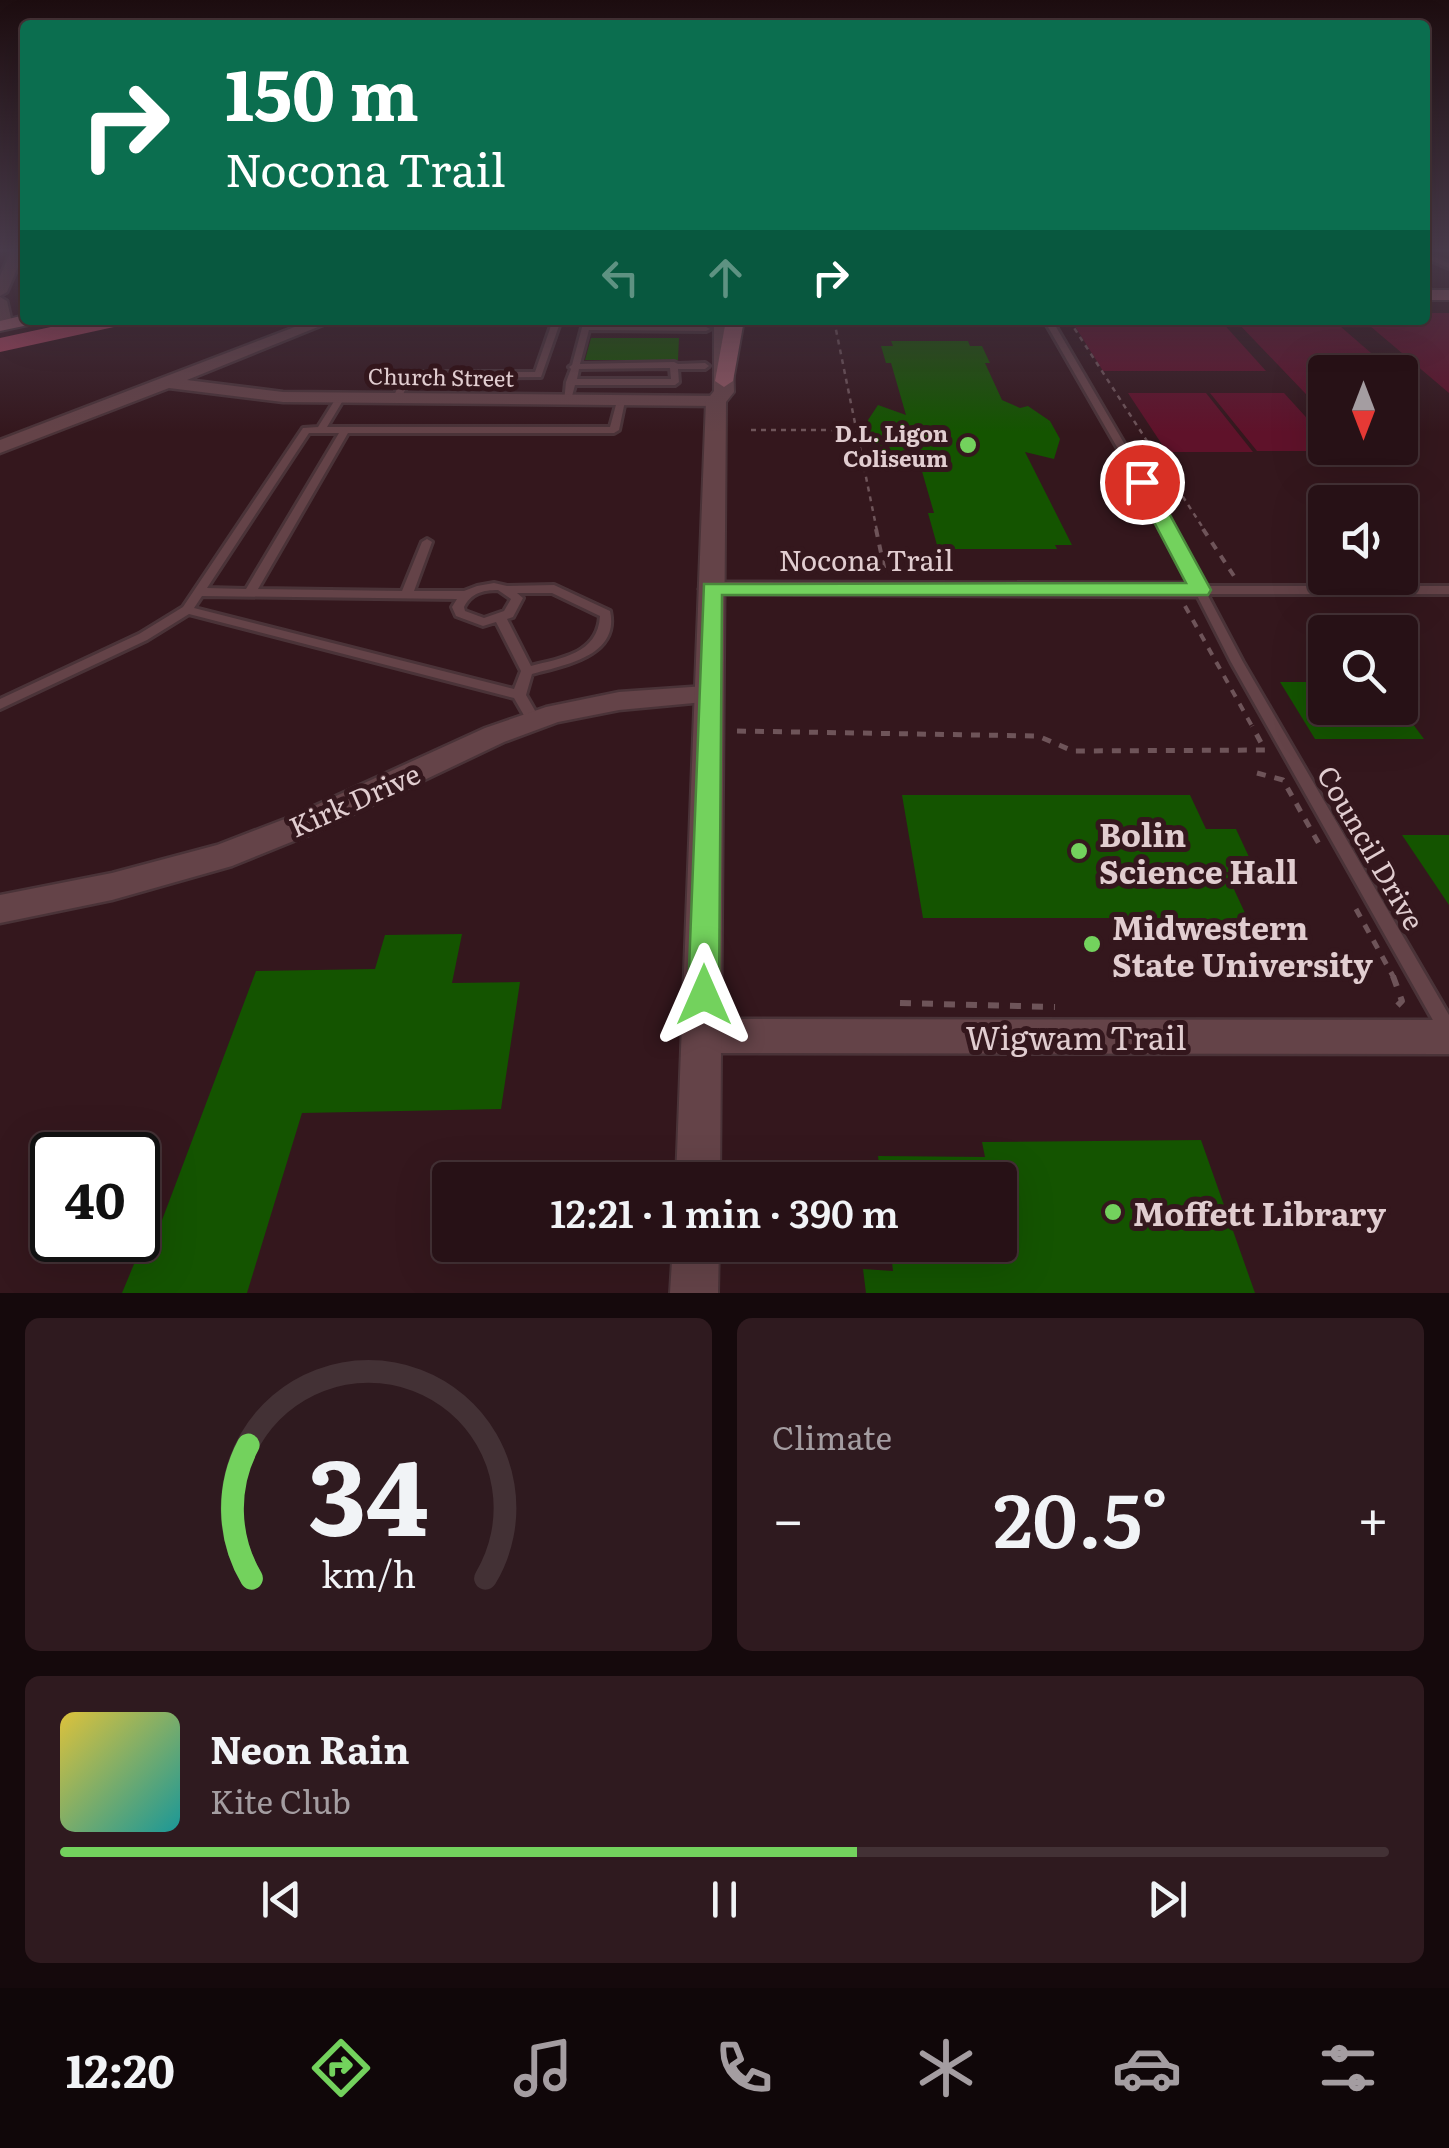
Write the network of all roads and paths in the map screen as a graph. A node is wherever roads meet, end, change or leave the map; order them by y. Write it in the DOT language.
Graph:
graph roads {
  1 [pos="314,325"];
  2 [pos="555,325"];
  3 [pos="586,325"];
  4 [pos="604,325"];
  5 [pos="712,325"];
  6 [pos="712,325"];
  7 [pos="735,325"];
  8 [pos="835,325"];
  9 [pos="1051,325"];
  10 [pos="1072,325"];
  11 [pos="677,329"];
  12 [pos="674,366"];
  13 [pos="705,366"];
  14 [pos="573,367"];
  15 [pos="166,382"];
  16 [pos="568,391"];
  17 [pos="720,391"];
  18 [pos="341,397"];
  19 [pos="396,398"];
  20 [pos="621,400"];
  21 [pos="321,430"];
  22 [pos="344,430"];
  23 [pos="751,430"];
  24 [pos="856,430"];
  25 [pos="0,447"];
  26 [pos="427,542"];
  27 [pos="886,576"];
  28 [pos="1236,580"];
  29 [pos="711,588"];
  30 [pos="508,590"];
  31 [pos="1449,590"];
  32 [pos="199,592"];
  33 [pos="250,592"];
  34 [pos="407,594"];
  35 [pos="466,595"];
  36 [pos="1192,596"];
  37 [pos="187,610"];
  38 [pos="501,618"];
  39 [pos="527,671"];
  40 [pos="706,695"];
  41 [pos="0,704"];
  42 [pos="526,708"];
  43 [pos="737,731"];
  44 [pos="1257,774"];
  45 [pos="1321,846"];
  46 [pos="1356,908"];
  47 [pos="0,909"];
  48 [pos="1381,1008"];
  49 [pos="1449,1035"];
  50 [pos="703,1036"];
  51 [pos="699,1162"];
  52 [pos="695,1262"];
  53 [pos="694,1293"];
  1 -- 15 [label="street"];
  2 -- 19 [label="lane"];
  3 -- 14 [label="lane"];
  4 -- 11 [label="lane"];
  5 -- 17 [label="street"];
  6 -- 13 [label="street"];
  7 -- 17 [label="main road"];
  8 -- 24 [label="path"];
  9 -- 36 [label="lane, Council Drive"];
  10 -- 28 [label="path"];
  12 -- 13 [label="lane"];
  12 -- 14 [label="lane"];
  12 -- 16 [label="lane"];
  13 -- 17 [label="street"];
  14 -- 16 [label="lane"];
  15 -- 18 [label="street, Church Street"];
  15 -- 25 [label="street"];
  16 -- 19 [label="street, Church Street"];
  16 -- 20 [label="street, Church Street"];
  17 -- 20 [label="street, Church Street"];
  17 -- 29 [label="street"];
  18 -- 19 [label="street, Church Street"];
  18 -- 21 [label="lane"];
  20 -- 22 [label="lane"];
  21 -- 22 [label="lane"];
  21 -- 32 [label="lane"];
  22 -- 33 [label="lane"];
  23 -- 24 [label="path"];
  24 -- 27 [label="path"];
  26 -- 34 [label="lane"];
  29 -- 36 [label="street, Nocona Trail"];
  29 -- 40 [label="street"];
  30 -- 35 [label="lane"];
  30 -- 38 [label="lane"];
  30 -- 39 [label="lane"];
  31 -- 36 [label="lane"];
  32 -- 33 [label="lane"];
  32 -- 37 [label="lane"];
  33 -- 34 [label="lane"];
  34 -- 35 [label="lane"];
  35 -- 38 [label="lane"];
  36 -- 43 [label="path"];
  36 -- 49 [label="lane, Council Drive"];
  37 -- 41 [label="lane"];
  37 -- 42 [label="lane"];
  38 -- 39 [label="lane"];
  39 -- 42 [label="lane"];
  40 -- 42 [label="street, Kirk Drive"];
  40 -- 50 [label="street"];
  42 -- 47 [label="street, Kirk Drive"];
  44 -- 45 [label="path"];
  46 -- 48 [label="path"];
  49 -- 50 [label="street, Wigwam Trail"];
  50 -- 51 [label="street"];
  52 -- 53 [label="street"];
}
